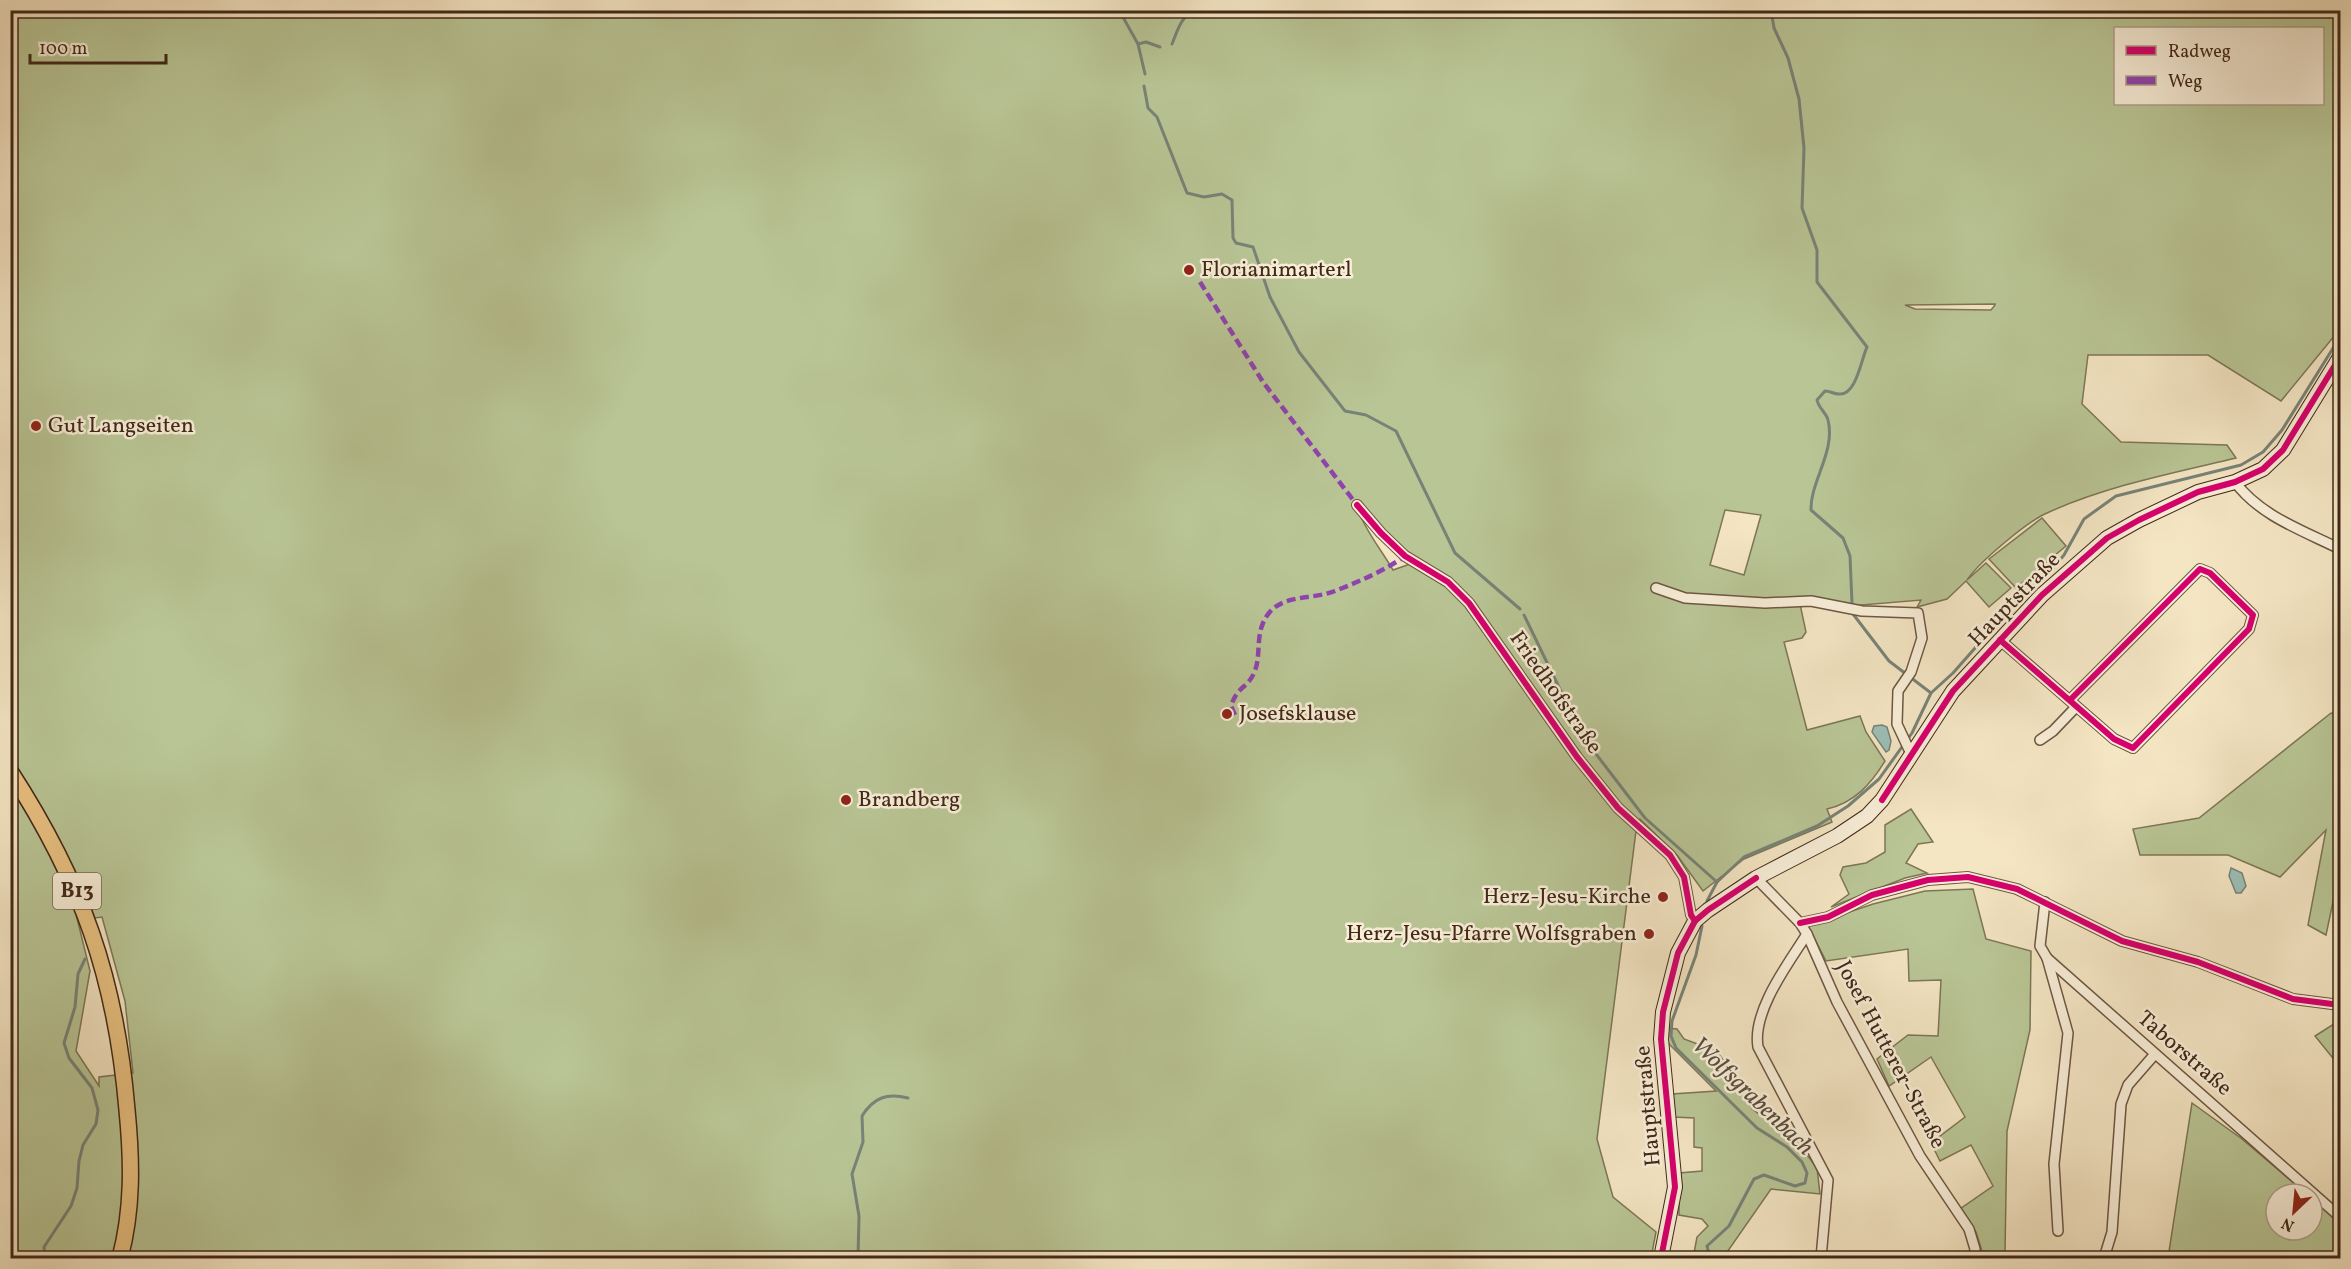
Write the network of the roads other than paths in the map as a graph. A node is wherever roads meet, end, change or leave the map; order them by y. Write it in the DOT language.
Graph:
graph roads {
  1 [pos="2340,357"];
  2 [pos="2235,482"];
  3 [pos="1357,505"];
  4 [pos="2340,549"];
  5 [pos="1656,588"];
  6 [pos="2000,640"];
  7 [pos="2073,704"];
  8 [pos="2040,740"];
  9 [pos="1909,752"];
  10 [pos="10,771"];
  11 [pos="1756,878"];
  12 [pos="2045,902"];
  13 [pos="1695,921"];
  14 [pos="1800,923"];
  15 [pos="1807,934"];
  16 [pos="2047,958"];
  17 [pos="2340,1005"];
  18 [pos="2155,1054"];
  19 [pos="2340,1217"];
  20 [pos="2058,1231"];
  21 [pos="120,1258"];
  22 [pos="1661,1258"];
  23 [pos="1821,1258"];
  24 [pos="1974,1258"];
  25 [pos="2104,1258"];
  1 -- 2 [label="main road, Hauptstraße"];
  2 -- 4 [label="street"];
  2 -- 6 [label="main road, Hauptstraße"];
  3 -- 13 [label="street, Friedhofstraße"];
  5 -- 9 [label="street"];
  6 -- 7 [label="street"];
  6 -- 9 [label="main road, Hauptstraße"];
  7 -- 7 [label="street"];
  7 -- 8 [label="street"];
  9 -- 11 [label="main road, Hauptstraße"];
  10 -- 21 [label="main road, B13"];
  11 -- 13 [label="main road, Hauptstraße"];
  11 -- 14 [label="street, Josef Hutterer-Straße"];
  12 -- 14 [label="street"];
  12 -- 16 [label="street"];
  12 -- 17 [label="street"];
  13 -- 22 [label="main road, Hauptstraße"];
  14 -- 15 [label="street, Josef Hutterer-Straße"];
  15 -- 23 [label="street"];
  15 -- 24 [label="street, Josef Hutterer-Straße"];
  16 -- 18 [label="street, Taborstraße"];
  16 -- 20 [label="street"];
  18 -- 19 [label="street, Taborstraße"];
  18 -- 25 [label="street"];
}
